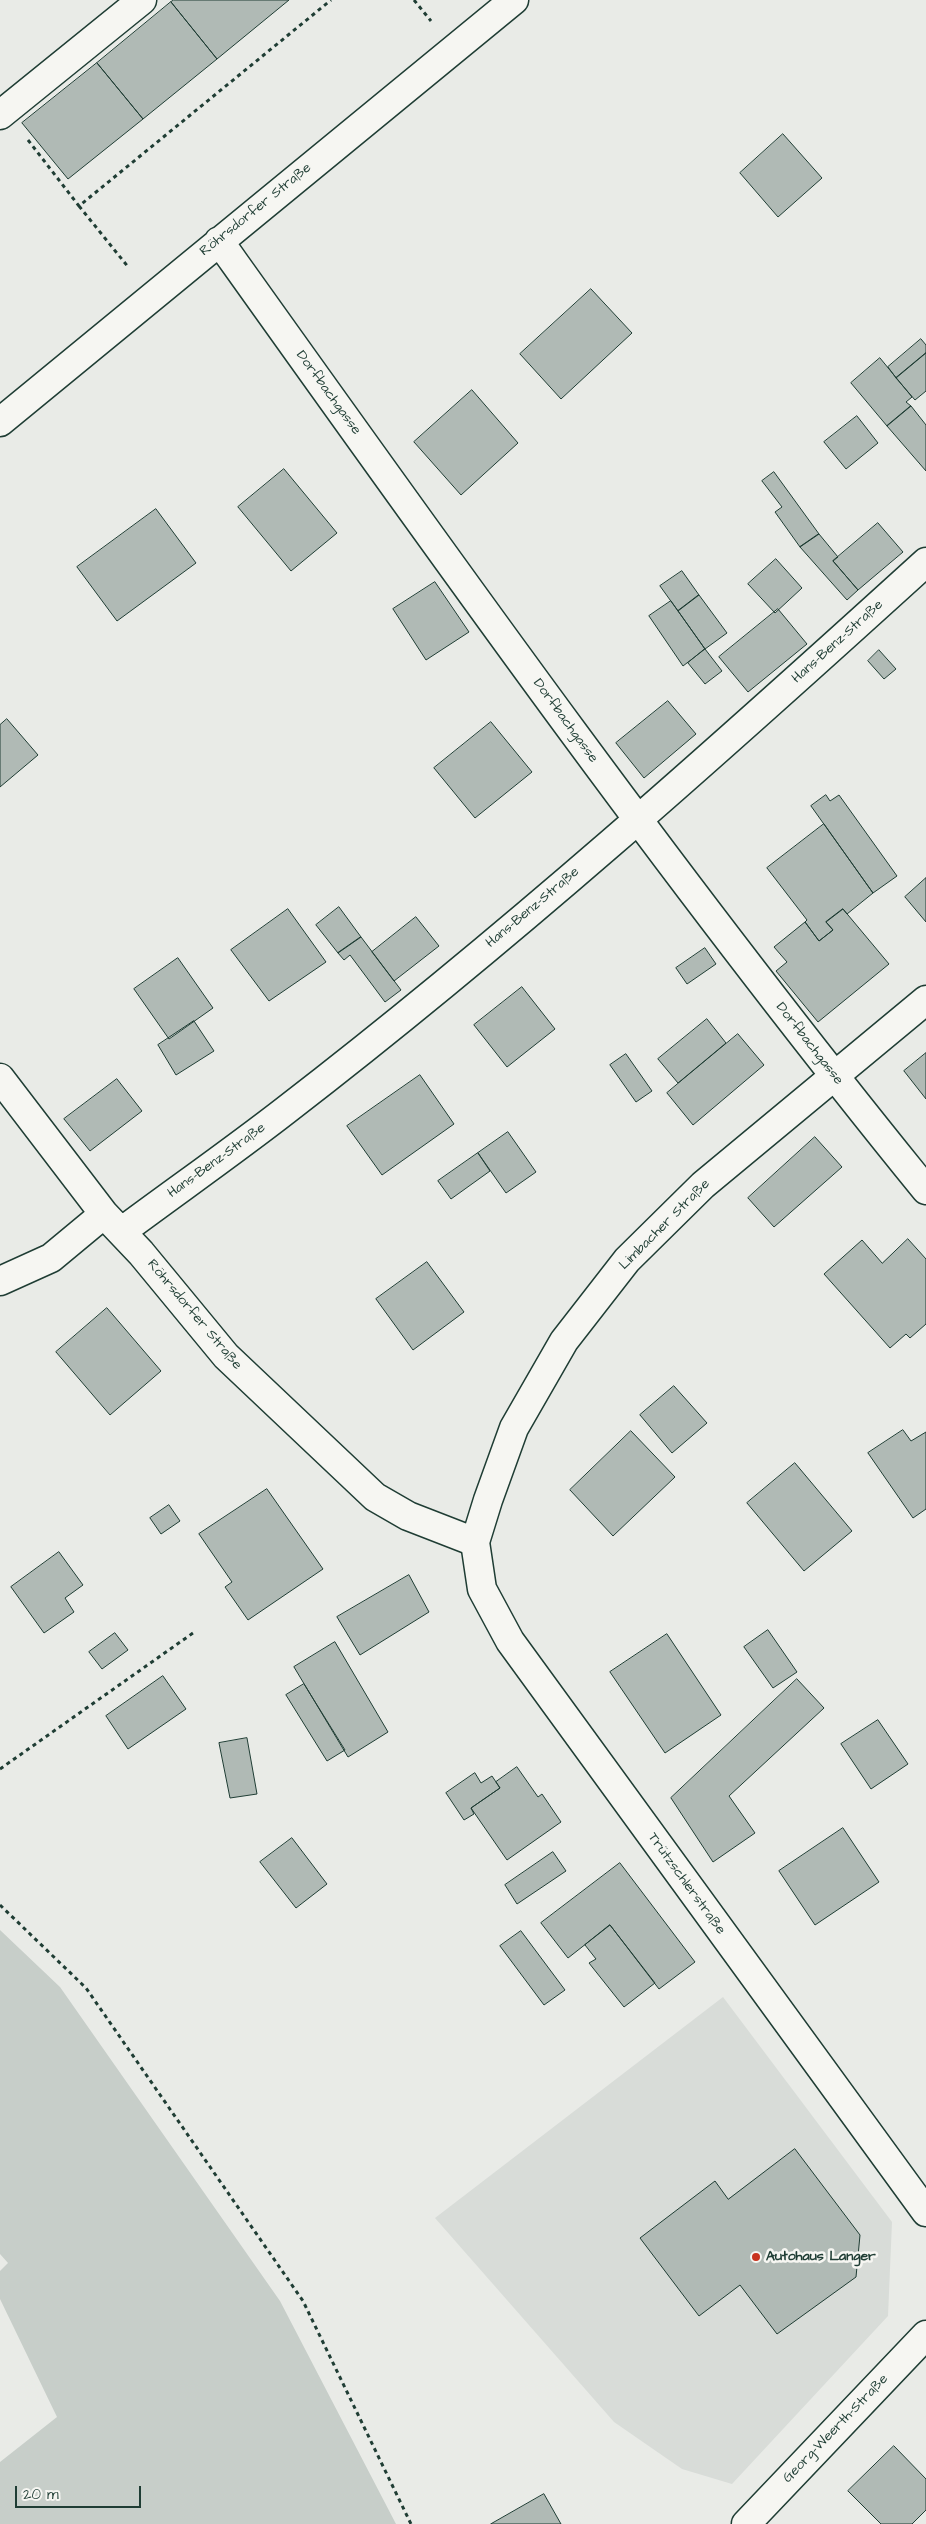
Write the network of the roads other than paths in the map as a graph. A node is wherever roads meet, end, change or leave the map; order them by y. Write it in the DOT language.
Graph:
graph roads {
  1 [pos="142,0"];
  2 [pos="514,0"];
  3 [pos="3,113"];
  4 [pos="219,241"];
  5 [pos="0,422"];
  6 [pos="926,562"];
  7 [pos="638,820"];
  8 [pos="926,1000"];
  9 [pos="834,1076"];
  10 [pos="0,1078"];
  11 [pos="926,1190"];
  12 [pos="113,1223"];
  13 [pos="0,1281"];
  14 [pos="475,1542"];
  15 [pos="926,2212"];
  16 [pos="926,2335"];
  17 [pos="746,2524"];
  1 -- 3 [label="street"];
  2 -- 4 [label="street, Röhrsdorfer Straße"];
  4 -- 5 [label="street, Röhrsdorfer Straße"];
  4 -- 7 [label="street, Dorfbachgasse"];
  6 -- 7 [label="street, Hans-Benz-Straße"];
  7 -- 9 [label="street, Dorfbachgasse"];
  7 -- 12 [label="street, Hans-Benz-Straße"];
  8 -- 9 [label="street, Limbacher Straße"];
  9 -- 11 [label="street, Dorfbachgasse"];
  9 -- 14 [label="street, Limbacher Straße"];
  10 -- 12 [label="street, Röhrsdorfer Straße"];
  12 -- 13 [label="street, Hans-Benz-Straße"];
  12 -- 14 [label="street, Röhrsdorfer Straße"];
  14 -- 15 [label="street, Trützschlerstraße"];
  16 -- 17 [label="street, Georg-Weerth-Straße"];
}
